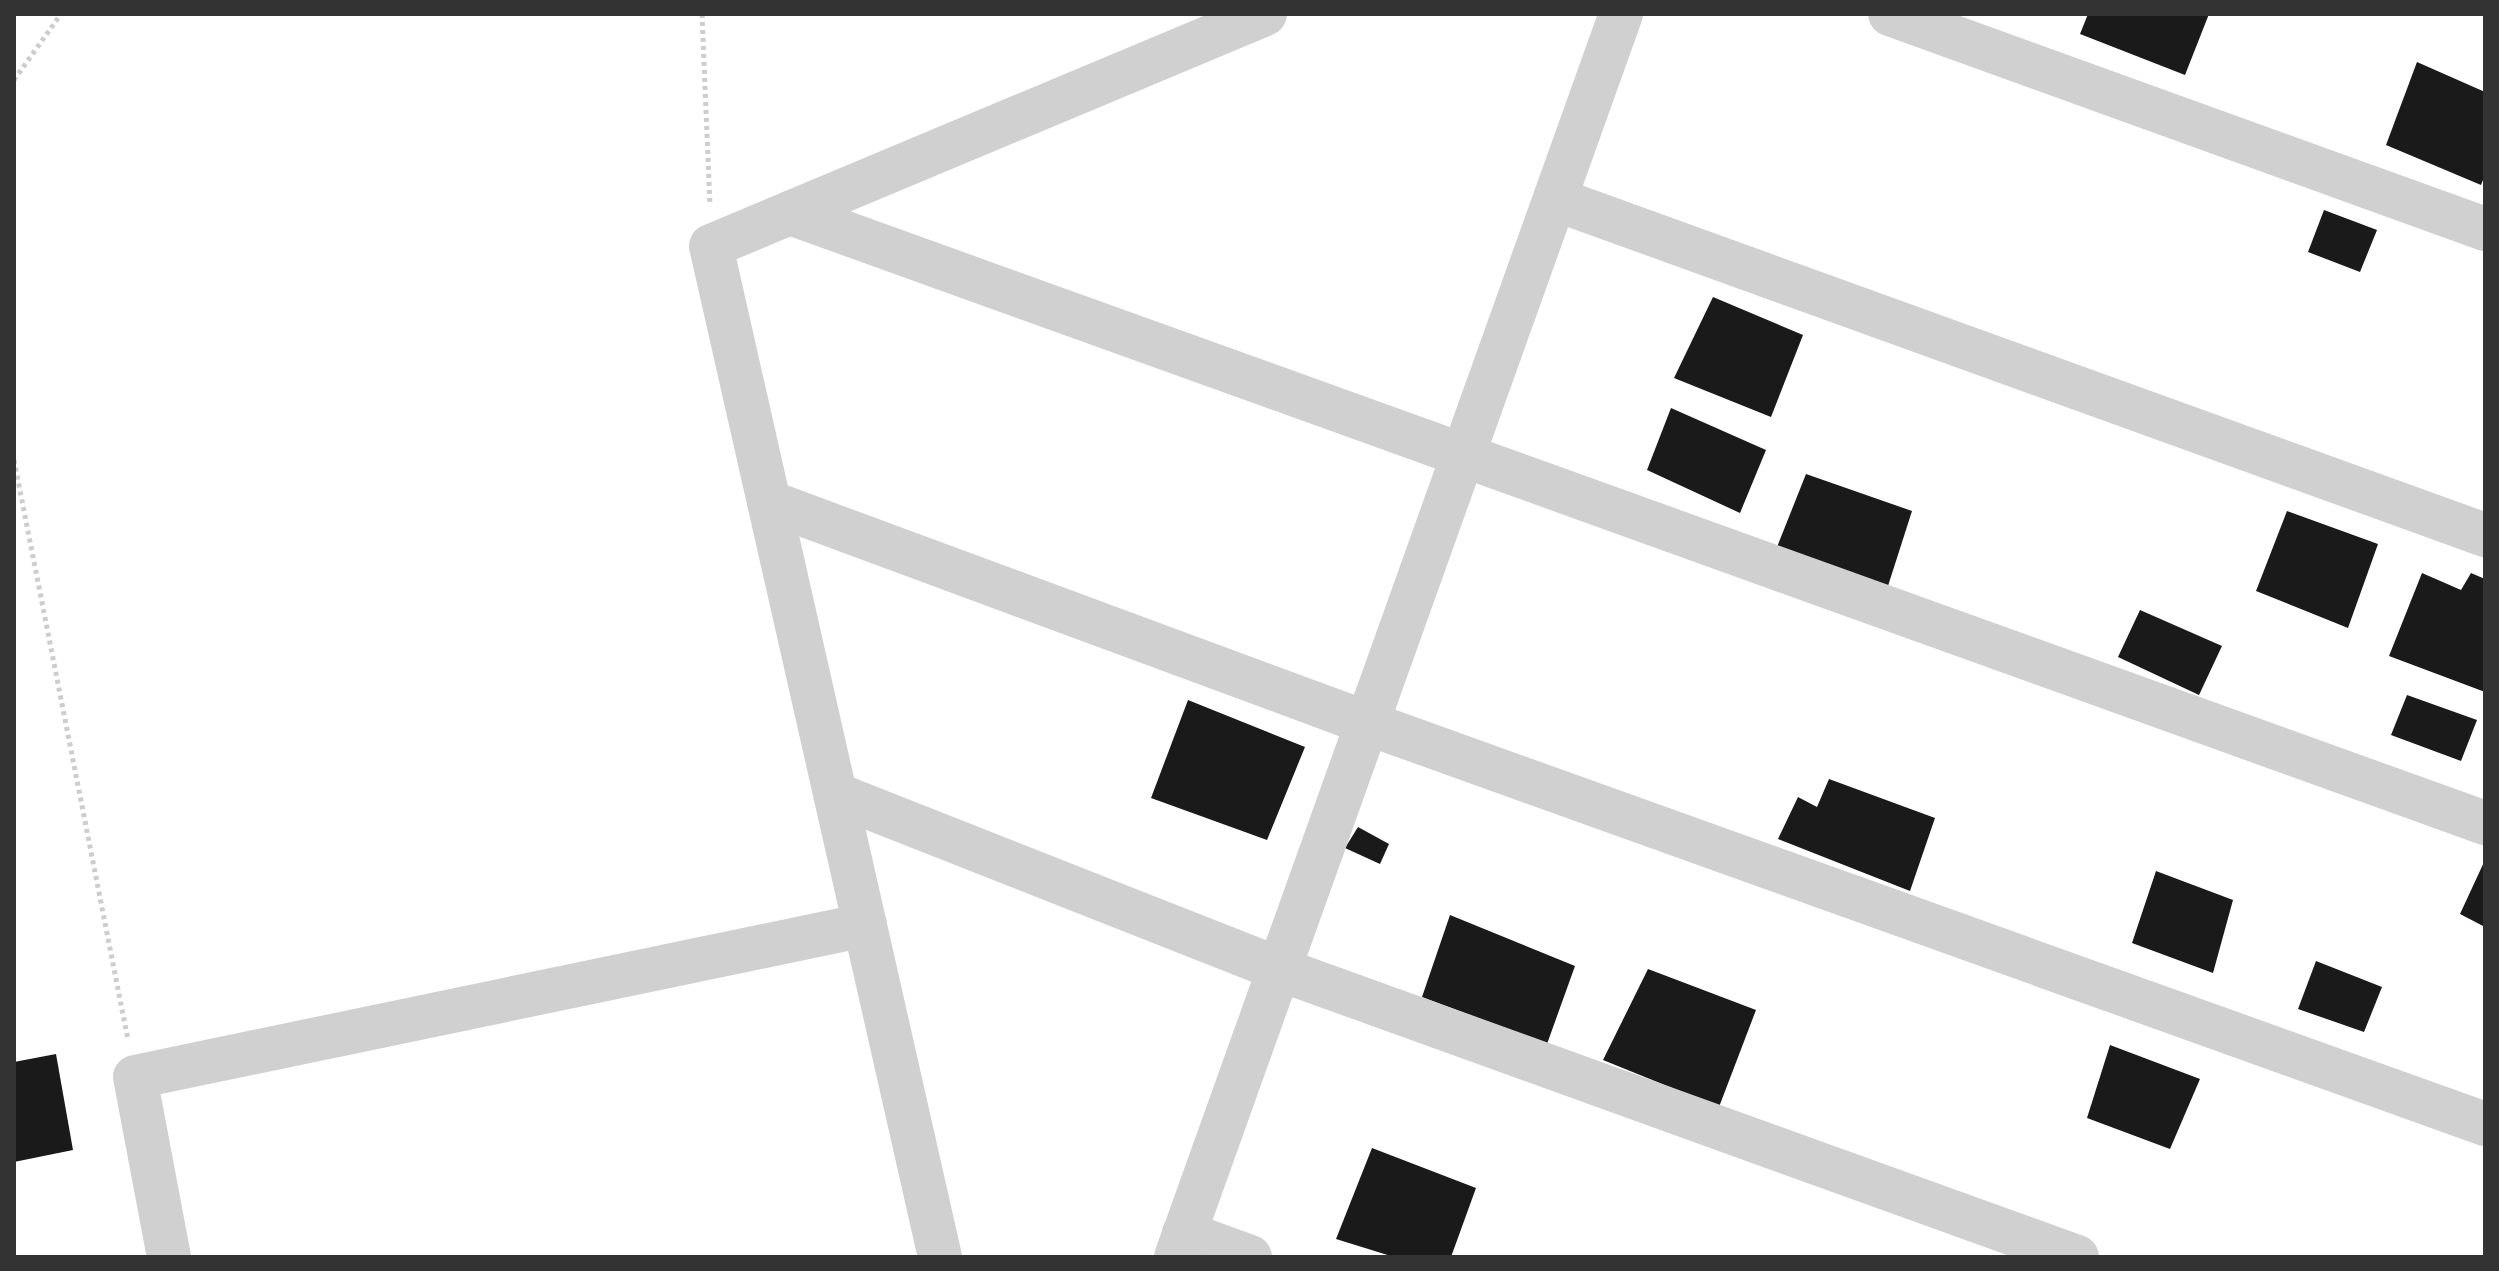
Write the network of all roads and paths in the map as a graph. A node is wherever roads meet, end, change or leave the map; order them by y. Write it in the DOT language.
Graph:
graph roads {
  1 [pos="61,14"];
  2 [pos="702,14"];
  3 [pos="1265,14"];
  4 [pos="1621,14"];
  5 [pos="1890,14"];
  6 [pos="14,80"];
  7 [pos="1555,199"];
  8 [pos="790,213"];
  9 [pos="2485,229"];
  10 [pos="711,246"];
  11 [pos="1464,454"];
  12 [pos="14,460"];
  13 [pos="769,502"];
  14 [pos="2485,535"];
  15 [pos="1367,723"];
  16 [pos="835,794"];
  17 [pos="2485,823"];
  18 [pos="865,925"];
  19 [pos="1279,969"];
  20 [pos="135,1077"];
  21 [pos="2485,1124"];
  22 [pos="1180,1245"];
  23 [pos="169,1257"];
  24 [pos="940,1257"];
  25 [pos="1250,1257"];
  26 [pos="2077,1257"];
  1 -- 6 [label="path"];
  2 -- 10 [label="path"];
  3 -- 8 [label="street"];
  4 -- 7 [label="street"];
  5 -- 9 [label="street"];
  7 -- 11 [label="street"];
  7 -- 14 [label="street"];
  8 -- 10 [label="street"];
  8 -- 11 [label="street"];
  10 -- 13 [label="street"];
  11 -- 15 [label="street"];
  11 -- 17 [label="street"];
  12 -- 20 [label="path"];
  13 -- 15 [label="street"];
  13 -- 16 [label="street"];
  15 -- 19 [label="street"];
  15 -- 21 [label="street"];
  16 -- 18 [label="street"];
  16 -- 19 [label="street"];
  18 -- 20 [label="street"];
  18 -- 24 [label="street"];
  19 -- 22 [label="street"];
  19 -- 26 [label="street"];
  20 -- 23 [label="street"];
  22 -- 25 [label="street"];
}
